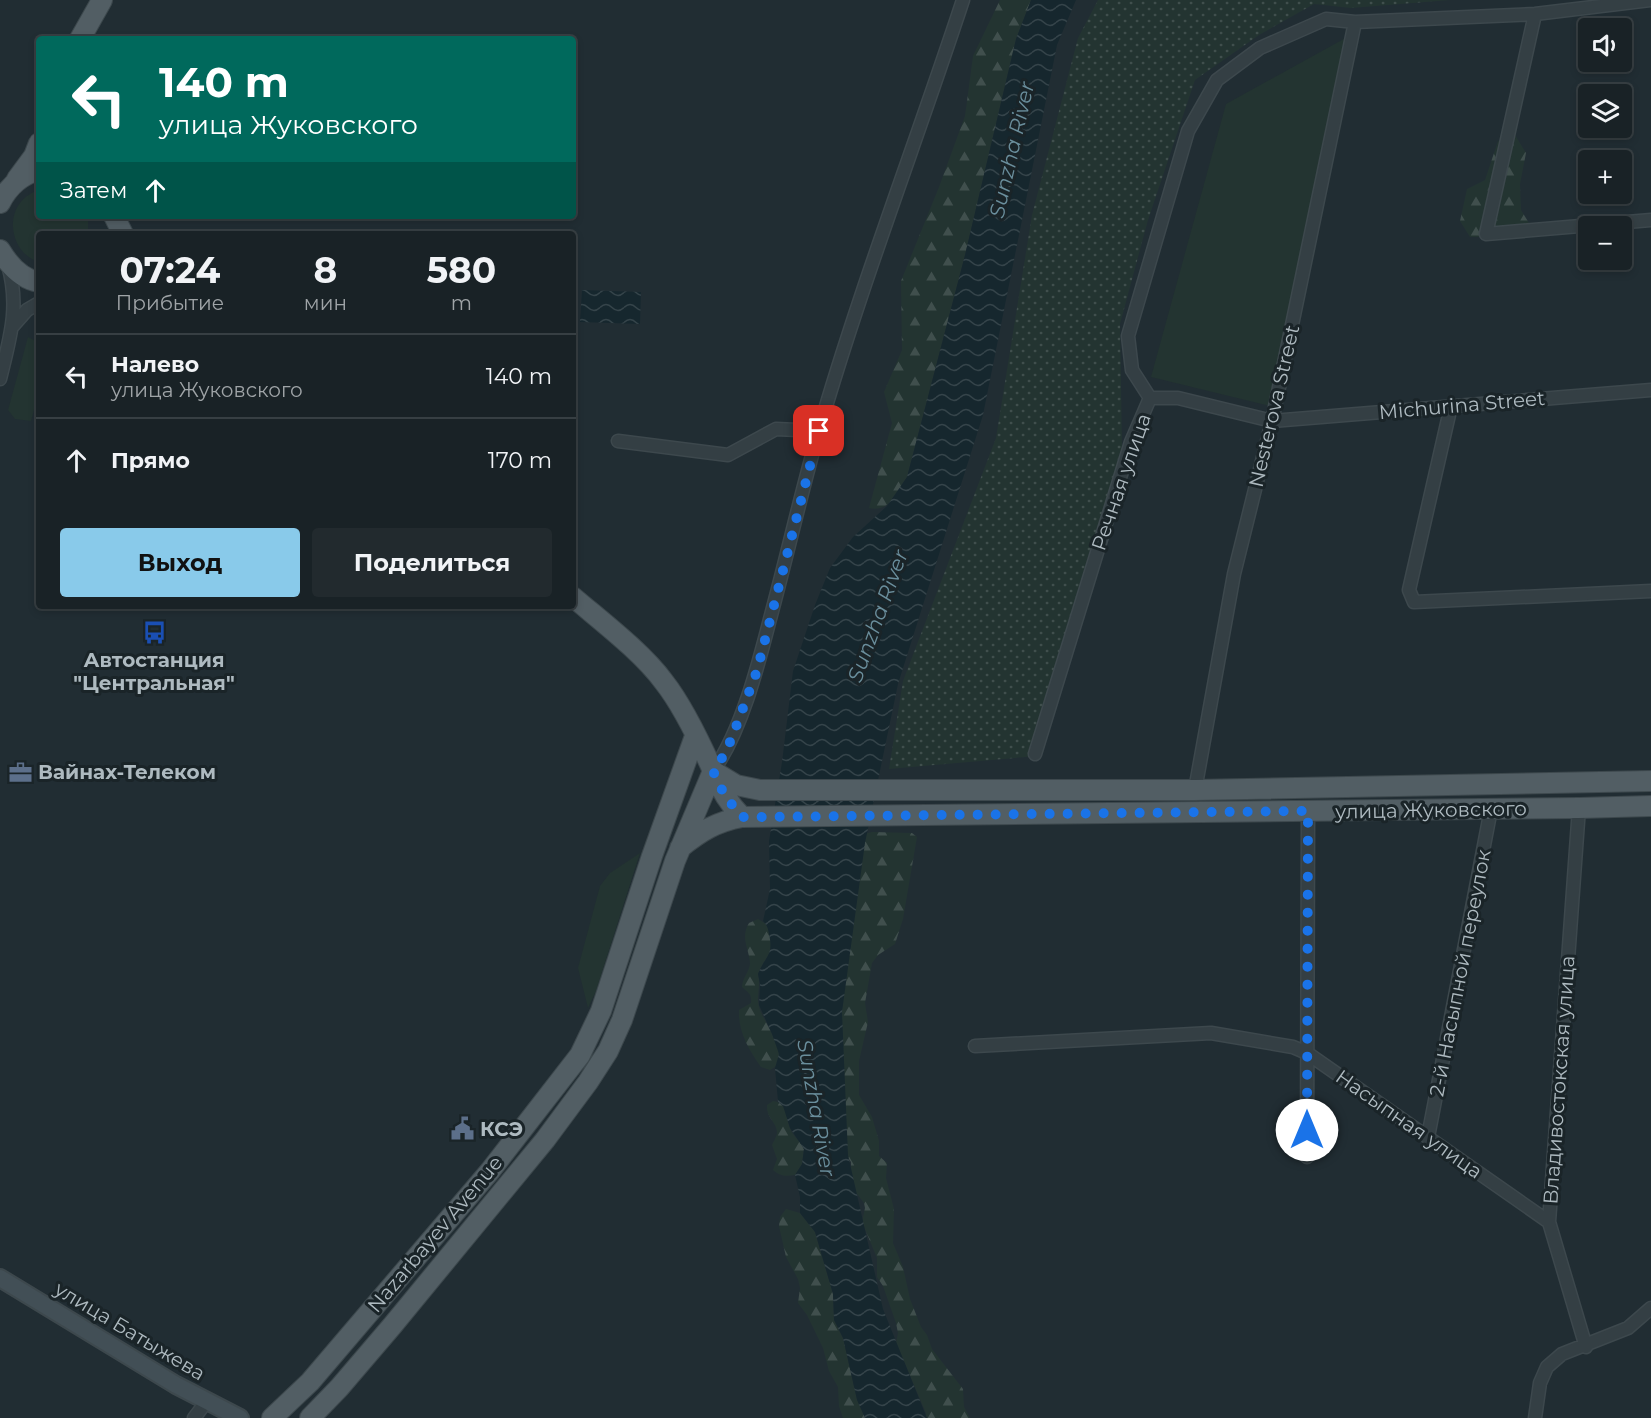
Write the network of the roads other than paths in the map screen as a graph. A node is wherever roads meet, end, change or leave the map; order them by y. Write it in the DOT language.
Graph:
graph roads {
  1 [pos="102,0"];
  2 [pos="963,0"];
  3 [pos="1651,0"];
  4 [pos="1535,14"];
  5 [pos="1355,22"];
  6 [pos="82,36"];
  7 [pos="36,151"];
  8 [pos="36,171"];
  9 [pos="7,187"];
  10 [pos="0,203"];
  11 [pos="1651,220"];
  12 [pos="8,261"];
  13 [pos="36,280"];
  14 [pos="36,289"];
  15 [pos="36,305"];
  16 [pos="12,327"];
  17 [pos="0,379"];
  18 [pos="1651,390"];
  19 [pos="1150,398"];
  20 [pos="1451,406"];
  21 [pos="1272,421"];
  22 [pos="819,431"];
  23 [pos="618,441"];
  24 [pos="1651,591"];
  25 [pos="576,600"];
  26 [pos="695,736"];
  27 [pos="1035,754"];
  28 [pos="713,771"];
  29 [pos="1651,781"];
  30 [pos="1195,790"];
  31 [pos="1651,806"];
  32 [pos="1579,808"];
  33 [pos="1491,809"];
  34 [pos="1308,811"];
  35 [pos="668,812"];
  36 [pos="742,817"];
  37 [pos="680,848"];
  38 [pos="975,1046"];
  39 [pos="1306,1053"];
  40 [pos="1428,1137"];
  41 [pos="1307,1157"];
  42 [pos="1549,1222"];
  43 [pos="0,1278"];
  44 [pos="1651,1308"];
  45 [pos="1586,1347"];
  46 [pos="207,1401"];
  47 [pos="194,1418"];
  48 [pos="240,1418"];
  49 [pos="272,1418"];
  50 [pos="310,1418"];
  51 [pos="1535,1418"];
  1 -- 6 [label="main road"];
  2 -- 22 [label="street"];
  3 -- 4 [label="street"];
  4 -- 5 [label="street"];
  4 -- 11 [label="street"];
  5 -- 19 [label="street, Речная улица"];
  5 -- 21 [label="street, Nesterova Street"];
  7 -- 9 [label="main road"];
  8 -- 9 [label="main road"];
  9 -- 10 [label="main road"];
  12 -- 13 [label="main road"];
  12 -- 14 [label="main road"];
  12 -- 16 [label="street"];
  15 -- 16 [label="street"];
  16 -- 17 [label="street"];
  18 -- 20 [label="street, Michurina Street"];
  19 -- 21 [label="street, Michurina Street"];
  19 -- 27 [label="street, Речная улица"];
  20 -- 21 [label="street, Michurina Street"];
  20 -- 24 [label="street"];
  21 -- 30 [label="street, Nesterova Street"];
  22 -- 23 [label="street"];
  22 -- 28 [label="street"];
  25 -- 26 [label="main road"];
  26 -- 28 [label="main road"];
  26 -- 35 [label="main road, Nazarbayev Avenue"];
  28 -- 30 [label="main road"];
  28 -- 35 [label="main road"];
  28 -- 36 [label="main road"];
  28 -- 37 [label="main road, Nazarbayev Avenue"];
  29 -- 30 [label="main road"];
  31 -- 32 [label="main road, улица Жуковского"];
  32 -- 33 [label="main road, улица Жуковского"];
  32 -- 42 [label="street, Владивостокская улица"];
  33 -- 34 [label="main road, улица Жуковского"];
  33 -- 40 [label="street, 2-й Насыпной переулок"];
  34 -- 36 [label="main road, улица Жуковского"];
  34 -- 39 [label="street"];
  35 -- 49 [label="main road, Nazarbayev Avenue"];
  36 -- 37 [label="main road, улица Жуковского"];
  37 -- 50 [label="main road, Nazarbayev Avenue"];
  38 -- 39 [label="street, Насыпная улица"];
  39 -- 40 [label="street, Насыпная улица"];
  39 -- 41 [label="street"];
  40 -- 42 [label="street, Насыпная улица"];
  42 -- 45 [label="street, Владивостокская улица"];
  43 -- 46 [label="street, улица Батыжева"];
  44 -- 45 [label="street"];
  45 -- 51 [label="street"];
  46 -- 47 [label="street"];
  46 -- 48 [label="street, улица Батыжева"];
}
